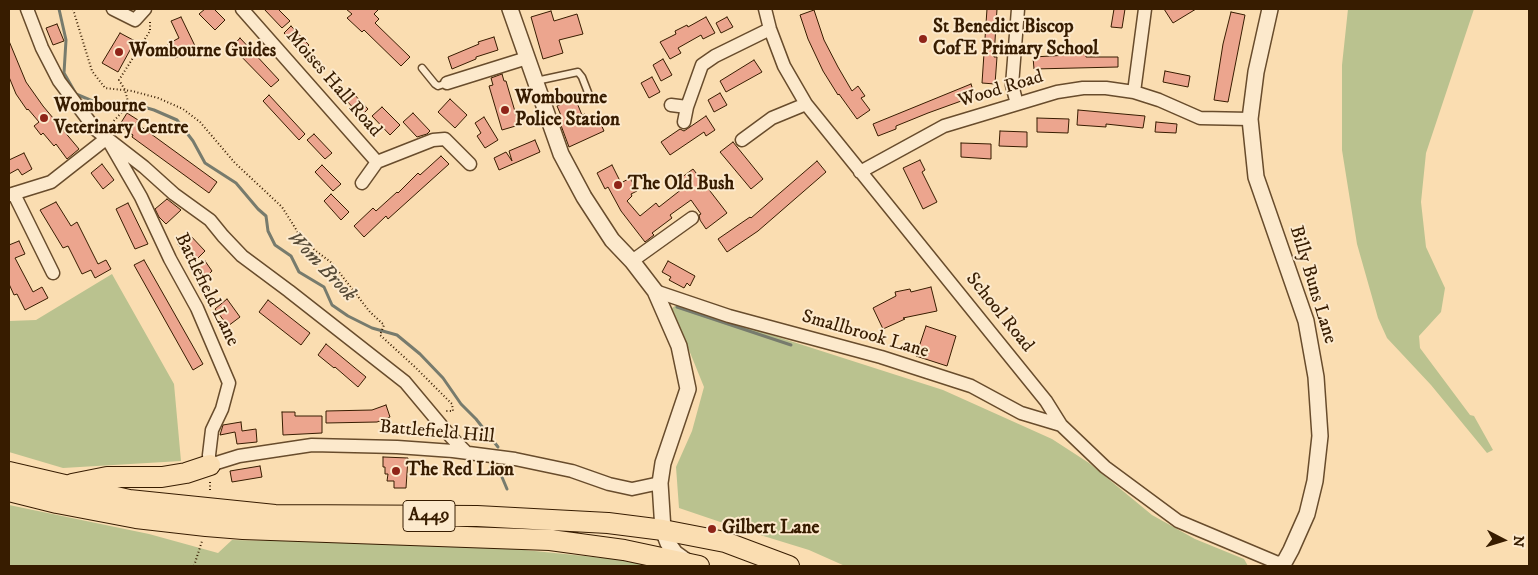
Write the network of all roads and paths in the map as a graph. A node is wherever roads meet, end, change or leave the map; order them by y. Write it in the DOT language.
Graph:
graph roads {
  1 [pos="27,9"];
  2 [pos="73,9"];
  3 [pos="113,9"];
  4 [pos="145,9"];
  5 [pos="242,9"];
  6 [pos="510,9"];
  7 [pos="765,9"];
  8 [pos="1018,9"];
  9 [pos="1145,9"];
  10 [pos="1270,9"];
  11 [pos="770,29"];
  12 [pos="527,58"];
  13 [pos="422,68"];
  14 [pos="535,81"];
  15 [pos="447,83"];
  16 [pos="125,90"];
  17 [pos="1134,92"];
  18 [pos="589,95"];
  19 [pos="806,104"];
  20 [pos="1017,104"];
  21 [pos="672,105"];
  22 [pos="687,108"];
  23 [pos="1250,119"];
  24 [pos="684,122"];
  25 [pos="105,138"];
  26 [pos="742,140"];
  27 [pos="377,162"];
  28 [pos="470,164"];
  29 [pos="860,172"];
  30 [pos="362,183"];
  31 [pos="11,194"];
  32 [pos="692,218"];
  33 [pos="632,260"];
  34 [pos="54,273"];
  35 [pos="655,290"];
  36 [pos="442,407"];
  37 [pos="1061,425"];
  38 [pos="468,453"];
  39 [pos="210,465"];
  40 [pos="9,472"];
  41 [pos="660,483"];
  42 [pos="65,486"];
  43 [pos="9,492"];
  44 [pos="208,517"];
  45 [pos="663,530"];
  46 [pos="694,565"];
  47 [pos="1281,565"];
  48 [pos="194,566"];
  49 [pos="789,566"];
  1 -- 25 [label="street"];
  2 -- 16 [label="path"];
  3 -- 4 [label="street"];
  4 -- 16 [label="path"];
  5 -- 27 [label="street, Moises Hall Road"];
  6 -- 12 [label="street"];
  7 -- 11 [label="street, School Road"];
  8 -- 20 [label="street"];
  9 -- 17 [label="street"];
  10 -- 23 [label="street, Billy Buns Lane"];
  11 -- 19 [label="street, School Road"];
  11 -- 22 [label="street"];
  12 -- 14 [label="street"];
  12 -- 15 [label="street"];
  13 -- 15 [label="lane"];
  14 -- 18 [label="lane"];
  14 -- 33 [label="street"];
  16 -- 25 [label="path"];
  16 -- 36 [label="path"];
  17 -- 20 [label="street, Wood Road"];
  17 -- 23 [label="street, Wood Road"];
  19 -- 26 [label="street"];
  19 -- 29 [label="street, School Road"];
  20 -- 29 [label="street, Wood Road"];
  21 -- 22 [label="street"];
  22 -- 24 [label="street"];
  23 -- 47 [label="street, Billy Buns Lane"];
  25 -- 31 [label="street"];
  25 -- 38 [label="street"];
  25 -- 39 [label="street, Battlefield Lane"];
  27 -- 28 [label="street"];
  27 -- 30 [label="street"];
  29 -- 37 [label="street, School Road"];
  31 -- 34 [label="street"];
  32 -- 33 [label="street"];
  33 -- 35 [label="street"];
  35 -- 37 [label="street, Smallbrook Lane"];
  35 -- 41 [label="street"];
  37 -- 47 [label="street, School Road"];
  38 -- 39 [label="street, Battlefield Hill"];
  38 -- 41 [label="street, Battlefield Hill"];
  39 -- 42 [label="highway"];
  39 -- 44 [label="path"];
  40 -- 42 [label="highway, A449"];
  41 -- 45 [label="street"];
  42 -- 44 [label="highway, A449"];
  43 -- 44 [label="highway, A449"];
  44 -- 45 [label="highway, A449"];
  44 -- 46 [label="highway, A449"];
  44 -- 48 [label="path"];
  45 -- 46 [label="street"];
  45 -- 49 [label="highway, A449"];
}
